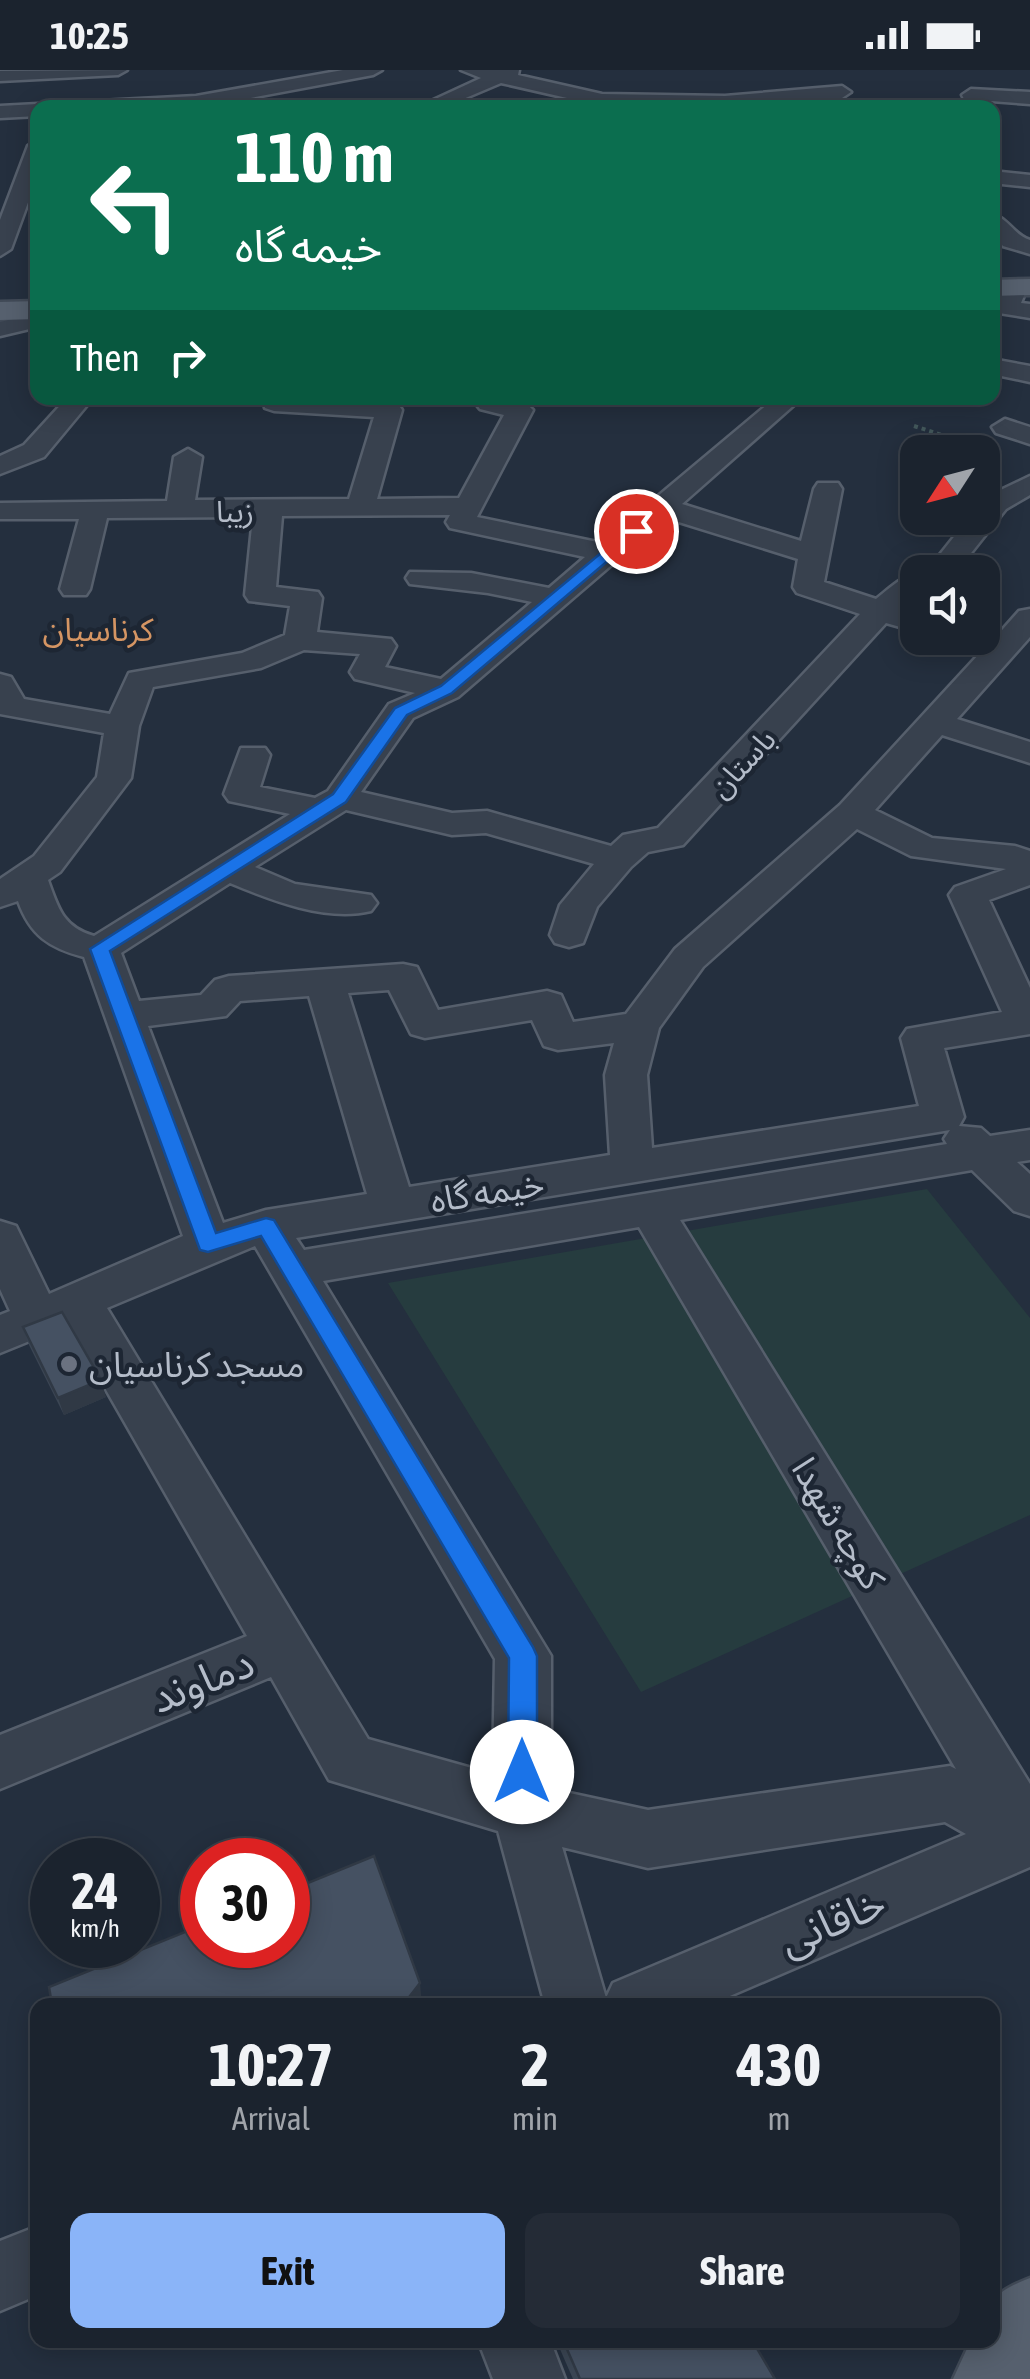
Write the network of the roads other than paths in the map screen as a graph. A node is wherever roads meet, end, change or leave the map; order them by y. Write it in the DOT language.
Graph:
graph roads {
  1 [pos="118,70"];
  2 [pos="373,70"];
  3 [pos="470,70"];
  4 [pos="19,72"];
  5 [pos="970,72"];
  6 [pos="509,73"];
  7 [pos="326,74"];
  8 [pos="0,76"];
  9 [pos="628,80"];
  10 [pos="145,81"];
  11 [pos="270,89"];
  12 [pos="1030,98"];
  13 [pos="158,100"];
  14 [pos="200,100"];
  15 [pos="296,100"];
  16 [pos="443,100"];
  17 [pos="583,100"];
  18 [pos="600,100"];
  19 [pos="737,100"];
  20 [pos="848,100"];
  21 [pos="970,100"];
  22 [pos="990,100"];
  23 [pos="30,110"];
  24 [pos="0,112"];
  25 [pos="30,170"];
  26 [pos="1000,178"];
  27 [pos="1030,182"];
  28 [pos="17,209"];
  29 [pos="5,244"];
  30 [pos="30,310"];
  31 [pos="0,311"];
  32 [pos="30,322"];
  33 [pos="0,328"];
  34 [pos="1000,368"];
  35 [pos="1030,374"];
  36 [pos="74,405"];
  37 [pos="307,405"];
  38 [pos="494,405"];
  39 [pos="782,405"];
  40 [pos="188,457"];
  41 [pos="0,466"];
  42 [pos="1030,484"];
  43 [pos="828,489"];
  44 [pos="470,506"];
  45 [pos="360,507"];
  46 [pos="664,508"];
  47 [pos="95,511"];
  48 [pos="179,511"];
  49 [pos="268,511"];
  50 [pos="1,527"];
  51 [pos="608,553"];
  52 [pos="813,554"];
  53 [pos="955,555"];
  54 [pos="421,578"];
  55 [pos="75,589"];
  56 [pos="900,595"];
  57 [pos="553,599"];
  58 [pos="880,611"];
  59 [pos="900,617"];
  60 [pos="1030,618"];
  61 [pos="300,640"];
  62 [pos="1002,650"];
  63 [pos="446,690"];
  64 [pos="4,699"];
  65 [pos="937,723"];
  66 [pos="122,726"];
  67 [pos="1030,753"];
  68 [pos="253,755"];
  69 [pos="331,804"];
  70 [pos="852,813"];
  71 [pos="618,859"];
  72 [pos="227,869"];
  73 [pos="19,872"];
  74 [pos="1030,873"];
  75 [pos="358,903"];
  76 [pos="568,935"];
  77 [pos="100,949"];
  78 [pos="324,980"];
  79 [pos="124,1014"];
  80 [pos="639,1026"];
  81 [pos="943,1118"];
  82 [pos="1030,1146"];
  83 [pos="980,1152"];
  84 [pos="641,1188"];
  85 [pos="1030,1200"];
  86 [pos="393,1206"];
  87 [pos="0,1238"];
  88 [pos="208,1244"];
  89 [pos="279,1248"];
  90 [pos="38,1318"];
  91 [pos="282,1647"];
  92 [pos="0,1762"];
  93 [pos="522,1810"];
  94 [pos="1030,1837"];
  95 [pos="575,1998"];
  96 [pos="651,1998"];
  97 [pos="30,2263"];
  98 [pos="0,2276"];
  99 [pos="1030,2320"];
  100 [pos="517,2348"];
  101 [pos="529,2379"];
  102 [pos="998,2379"];
  1 -- 4 [label="street"];
  2 -- 7 [label="street"];
  3 -- 6 [label="street"];
  4 -- 8 [label="street"];
  5 -- 21 [label="street"];
  6 -- 16 [label="street"];
  6 -- 17 [label="street"];
  7 -- 11 [label="street"];
  9 -- 18 [label="street"];
  10 -- 13 [label="street"];
  11 -- 14 [label="street"];
  11 -- 15 [label="street"];
  12 -- 22 [label="street"];
  19 -- 20 [label="street"];
  23 -- 24 [label="street"];
  25 -- 28 [label="street"];
  26 -- 27 [label="street"];
  28 -- 29 [label="street"];
  30 -- 31 [label="main road"];
  32 -- 33 [label="street"];
  34 -- 35 [label="street"];
  36 -- 41 [label="street"];
  37 -- 45 [label="street"];
  38 -- 44 [label="street"];
  39 -- 46 [label="street"];
  40 -- 48 [label="street"];
  42 -- 53 [label="street"];
  43 -- 52 [label="street"];
  44 -- 45 [label="street, زیبا"];
  44 -- 51 [label="street"];
  45 -- 49 [label="street, زیبا"];
  46 -- 51 [label="street"];
  46 -- 52 [label="street"];
  47 -- 48 [label="street, زیبا"];
  47 -- 50 [label="street, زیبا"];
  47 -- 55 [label="street"];
  48 -- 49 [label="street, زیبا"];
  49 -- 61 [label="street"];
  51 -- 57 [label="street"];
  52 -- 58 [label="street"];
  54 -- 57 [label="street"];
  56 -- 58 [label="street, باستان"];
  57 -- 63 [label="street"];
  58 -- 59 [label="street"];
  58 -- 71 [label="street, باستان"];
  60 -- 62 [label="street, کوچه شهدا"];
  61 -- 63 [label="street"];
  61 -- 66 [label="street"];
  62 -- 65 [label="street, کوچه شهدا"];
  63 -- 69 [label="street"];
  64 -- 66 [label="street"];
  65 -- 67 [label="street"];
  65 -- 70 [label="street, کوچه شهدا"];
  66 -- 73 [label="street"];
  68 -- 69 [label="street"];
  69 -- 71 [label="street"];
  69 -- 72 [label="street"];
  70 -- 74 [label="street"];
  70 -- 80 [label="street, کوچه شهدا"];
  71 -- 76 [label="street, باستان"];
  72 -- 75 [label="street"];
  72 -- 77 [label="street"];
  73 -- 77 [label="street"];
  74 -- 81 [label="street"];
  77 -- 79 [label="street"];
  78 -- 79 [label="street"];
  78 -- 80 [label="street"];
  78 -- 86 [label="street"];
  79 -- 88 [label="street"];
  80 -- 84 [label="street, کوچه شهدا"];
  81 -- 83 [label="street"];
  81 -- 84 [label="street, خیمه گاه"];
  82 -- 83 [label="street"];
  83 -- 84 [label="street"];
  83 -- 85 [label="street"];
  84 -- 86 [label="street, خیمه گاه"];
  84 -- 89 [label="street"];
  84 -- 94 [label="street, کوچه شهدا"];
  86 -- 89 [label="street, خیمه گاه"];
  87 -- 90 [label="street"];
  88 -- 89 [label="street, خیمه گاه"];
  88 -- 90 [label="street, خیمه گاه"];
  89 -- 93 [label="street"];
  90 -- 91 [label="street"];
  91 -- 92 [label="street, دماوند"];
  91 -- 93 [label="street, دماوند"];
  93 -- 94 [label="street, دماوند"];
  93 -- 95 [label="street"];
  94 -- 96 [label="street, خاقانی"];
  97 -- 98 [label="street"];
  99 -- 102 [label="main road"];
  100 -- 101 [label="street"];
}
